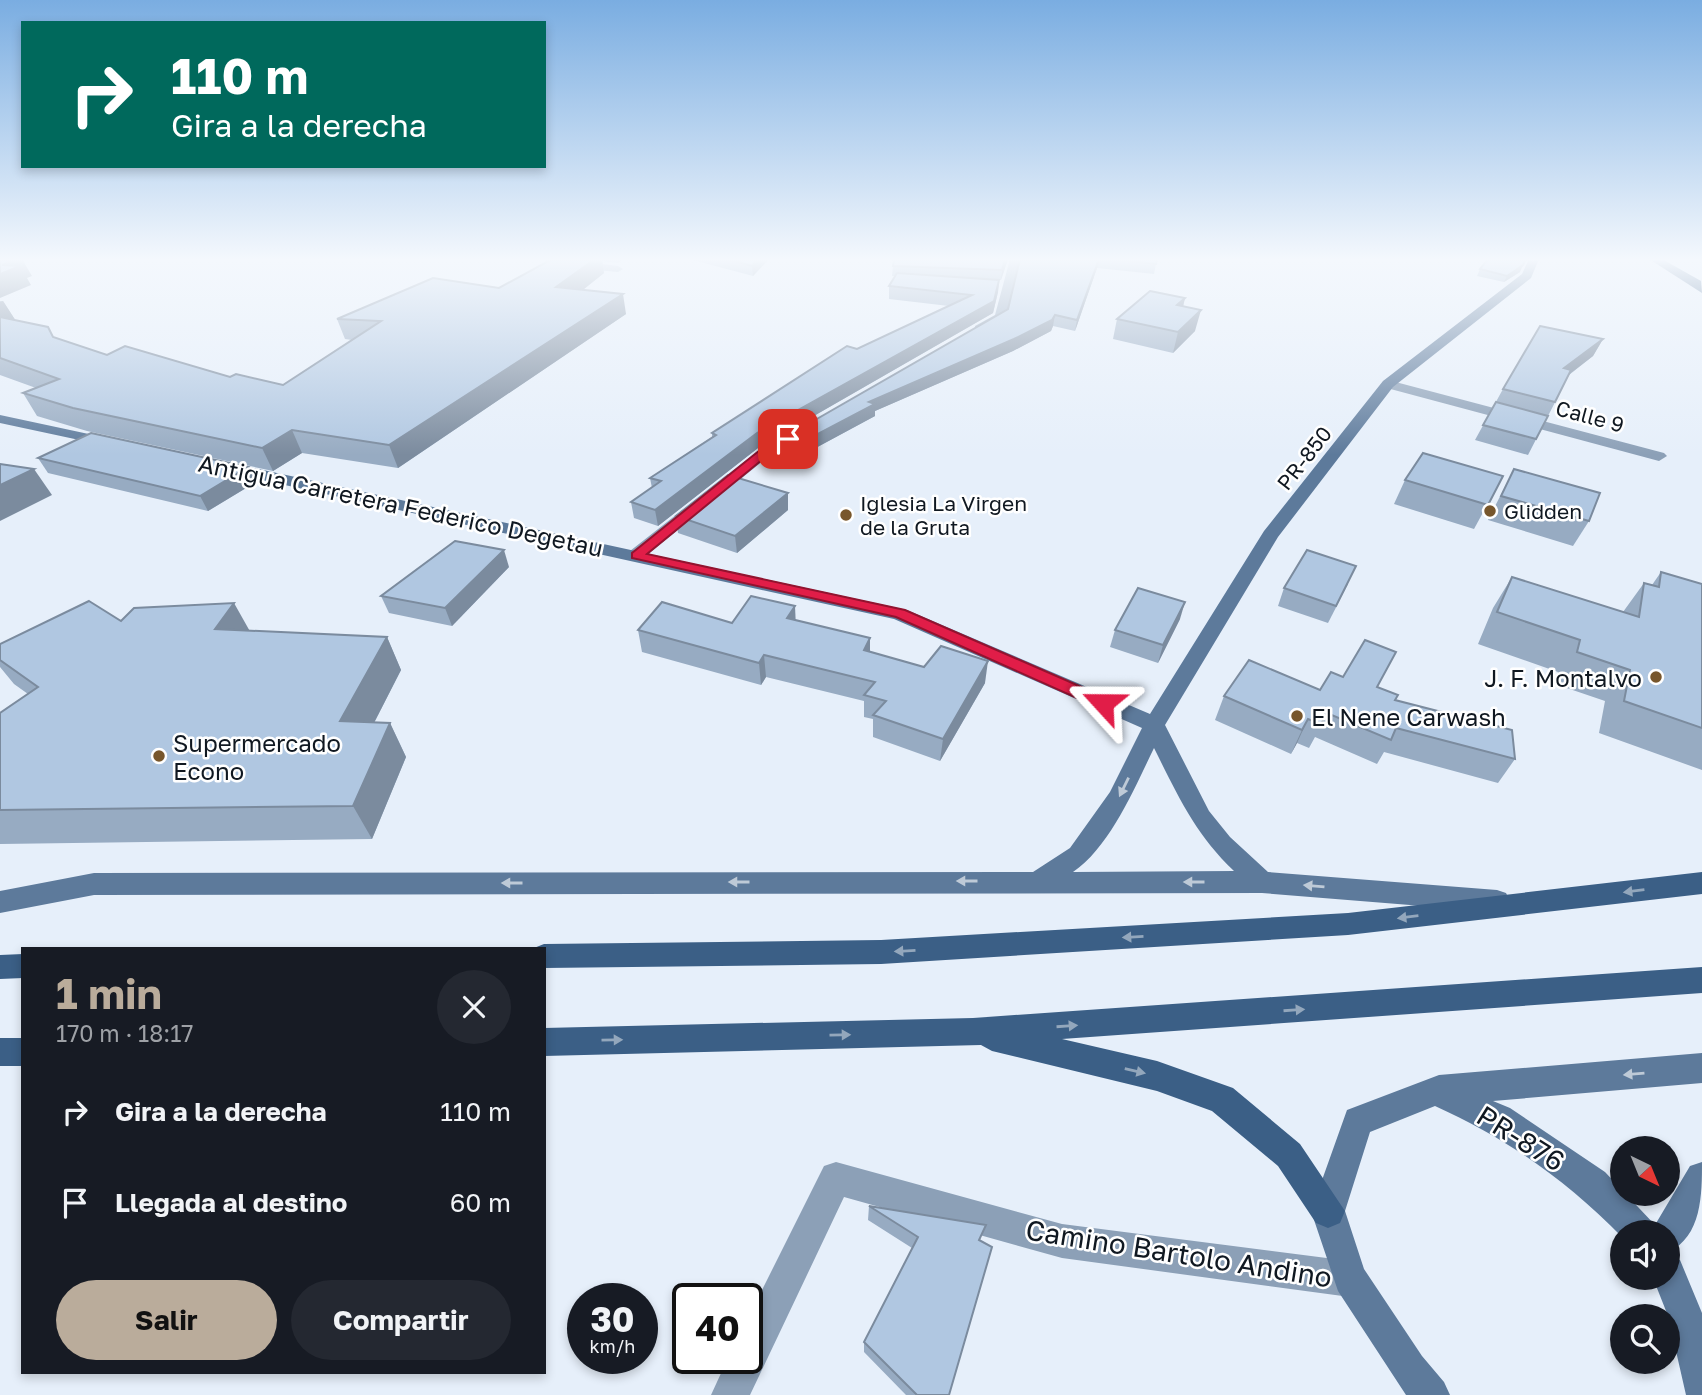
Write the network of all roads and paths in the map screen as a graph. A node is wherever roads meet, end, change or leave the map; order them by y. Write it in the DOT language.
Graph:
graph roads {
  1 [pos="987,324"];
  2 [pos="1465,324"];
  3 [pos="964,337"];
  4 [pos="1388,384"];
  5 [pos="0,419"];
  6 [pos="823,419"];
  7 [pos="128,446"];
  8 [pos="1660,456"];
  9 [pos="208,463"];
  10 [pos="636,555"];
  11 [pos="1154,725"];
  12 [pos="1038,881"];
  13 [pos="1262,882"];
  14 [pos="1702,883"];
  15 [pos="0,902"];
  16 [pos="1529,903"];
  17 [pos="546,956"];
  18 [pos="21,966"];
  19 [pos="0,967"];
  20 [pos="1702,980"];
  21 [pos="974,1032"];
  22 [pos="546,1042"];
  23 [pos="0,1052"];
  24 [pos="21,1052"];
  25 [pos="1702,1068"];
  26 [pos="1435,1091"];
  27 [pos="1702,1178"];
  28 [pos="1328,1211"];
  29 [pos="1629,1220"];
  30 [pos="1677,1220"];
  31 [pos="1350,1279"];
  32 [pos="1675,1290"];
  33 [pos="1702,1389"];
  34 [pos="730,1395"];
  35 [pos="1431,1395"];
  1 -- 3 [label="street"];
  2 -- 4 [label="street, PR-850 / PR-850"];
  4 -- 8 [label="street, Calle 9"];
  4 -- 11 [label="street, PR-850 / PR-850"];
  5 -- 7 [label="street"];
  6 -- 10 [label="street"];
  9 -- 10 [label="street, Antigua Carretera Federico Degetau"];
  10 -- 11 [label="street, Antigua Carretera Federico Degetau"];
  11 -- 12 [label="street, PR-850, one-way"];
  11 -- 13 [label="street"];
  13 -- 12 [label="street, one-way"];
  12 -- 15 [label="street, one-way"];
  16 -- 13 [label="street, one-way"];
  14 -- 16 [label="main road, one-way"];
  16 -- 17 [label="main road, one-way"];
  18 -- 19 [label="main road"];
  21 -- 20 [label="main road, one-way"];
  22 -- 21 [label="main road, one-way"];
  21 -- 28 [label="main road, one-way"];
  23 -- 24 [label="main road"];
  25 -- 26 [label="street, PR-876, one-way"];
  26 -- 28 [label="street, PR-876"];
  26 -- 29 [label="street, PR-876 / PR-876"];
  27 -- 30 [label="street"];
  28 -- 31 [label="street"];
  31 -- 34 [label="street, Camino Bartolo Andino"];
  31 -- 35 [label="street"];
  32 -- 33 [label="street"];
}
